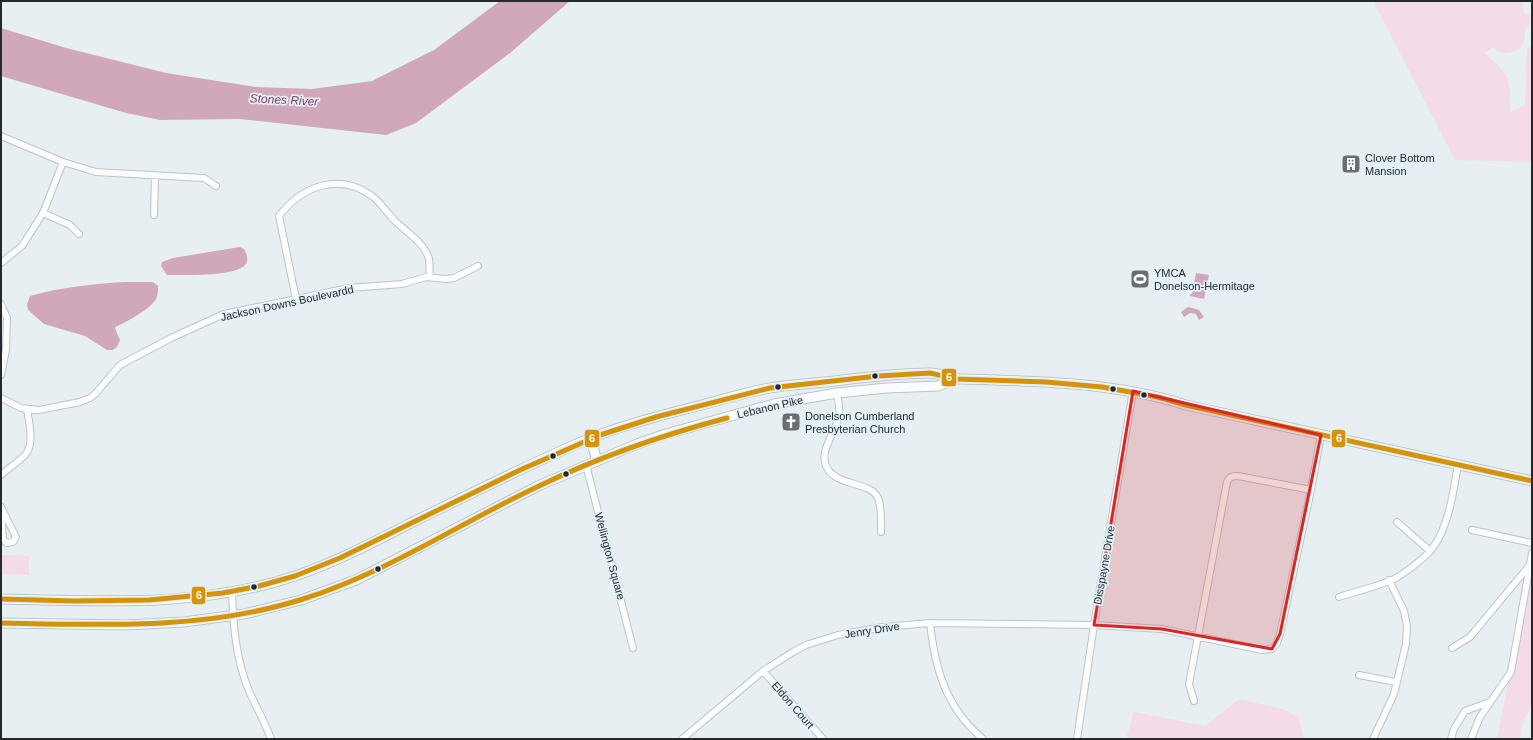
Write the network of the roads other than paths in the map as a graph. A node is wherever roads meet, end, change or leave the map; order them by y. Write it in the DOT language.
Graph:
graph roads {
  1 [pos="1,136"];
  2 [pos="63,162"];
  3 [pos="155,176"];
  4 [pos="216,186"];
  5 [pos="43,213"];
  6 [pos="154,215"];
  7 [pos="79,234"];
  8 [pos="1,263"];
  9 [pos="478,266"];
  10 [pos="430,277"];
  11 [pos="296,299"];
  12 [pos="1,304"];
  13 [pos="1,375"];
  14 [pos="955,379"];
  15 [pos="1133,391"];
  16 [pos="837,393"];
  17 [pos="746,394"];
  18 [pos="1,398"];
  19 [pos="27,409"];
  20 [pos="750,411"];
  21 [pos="1321,434"];
  22 [pos="590,438"];
  23 [pos="597,460"];
  24 [pos="1458,464"];
  25 [pos="586,465"];
  26 [pos="1,475"];
  27 [pos="1532,481"];
  28 [pos="1311,490"];
  29 [pos="1,508"];
  30 [pos="1397,522"];
  31 [pos="1472,530"];
  32 [pos="881,532"];
  33 [pos="1532,543"];
  34 [pos="1430,551"];
  35 [pos="1532,553"];
  36 [pos="1530,565"];
  37 [pos="1389,580"];
  38 [pos="232,591"];
  39 [pos="1339,597"];
  40 [pos="1,599"];
  41 [pos="233,615"];
  42 [pos="1,623"];
  43 [pos="930,623"];
  44 [pos="1094,624"];
  45 [pos="1198,636"];
  46 [pos="633,648"];
  47 [pos="1452,648"];
  48 [pos="763,671"];
  49 [pos="1359,675"];
  50 [pos="1396,682"];
  51 [pos="1194,701"];
  52 [pos="1490,702"];
  53 [pos="271,739"];
  54 [pos="682,739"];
  55 [pos="822,739"];
  56 [pos="983,739"];
  57 [pos="1078,739"];
  58 [pos="1373,739"];
  59 [pos="1451,739"];
  60 [pos="1471,739"];
  1 -- 2 [label="street"];
  2 -- 3 [label="street"];
  2 -- 5 [label="street"];
  3 -- 4 [label="street"];
  3 -- 6 [label="street"];
  5 -- 7 [label="street"];
  5 -- 8 [label="street"];
  9 -- 10 [label="street, Jackson Downs Boulevardd"];
  10 -- 11 [label="street, Jackson Downs Boulevardd"];
  10 -- 11 [label="street"];
  11 -- 19 [label="street, Jackson Downs Boulevardd"];
  12 -- 13 [label="street"];
  14 -- 15 [label="main road, Lebanon Pike"];
  14 -- 16 [label="main road, Lebanon Pike"];
  14 -- 17 [label="main road, Lebanon Pike"];
  15 -- 21 [label="main road, Lebanon Pike"];
  15 -- 44 [label="street, Disspayne Drive"];
  16 -- 20 [label="main road, Lebanon Pike"];
  16 -- 32 [label="street"];
  17 -- 20 [label="main road"];
  17 -- 22 [label="main road, Lebanon Pike"];
  18 -- 19 [label="street, Jackson Downs Boulevardd"];
  19 -- 26 [label="street"];
  20 -- 23 [label="main road, Lebanon Pike"];
  21 -- 24 [label="main road, Lebanon Pike"];
  21 -- 28 [label="street, Jenry Drive"];
  22 -- 23 [label="main road"];
  22 -- 38 [label="main road, Lebanon Pike"];
  23 -- 25 [label="main road, Lebanon Pike"];
  24 -- 27 [label="main road, Lebanon Pike"];
  24 -- 34 [label="street"];
  25 -- 41 [label="main road, Lebanon Pike"];
  25 -- 46 [label="street, Wellington Square"];
  28 -- 45 [label="street, Jenry Drive"];
  28 -- 45 [label="street"];
  29 -- 29 [label="street"];
  30 -- 34 [label="street"];
  31 -- 33 [label="street"];
  34 -- 37 [label="street"];
  35 -- 36 [label="street"];
  36 -- 47 [label="street"];
  36 -- 52 [label="street"];
  37 -- 39 [label="street"];
  37 -- 50 [label="street"];
  38 -- 40 [label="main road, Lebanon Pike"];
  38 -- 41 [label="street"];
  41 -- 42 [label="main road, Lebanon Pike"];
  41 -- 53 [label="street"];
  43 -- 44 [label="street, Jenry Drive"];
  43 -- 48 [label="street, Jenry Drive"];
  43 -- 56 [label="street"];
  44 -- 45 [label="street, Jenry Drive"];
  44 -- 57 [label="street, Disspayne Drive"];
  45 -- 51 [label="street"];
  48 -- 54 [label="street, Jenry Drive"];
  48 -- 55 [label="street, Eldon Court"];
  49 -- 50 [label="street"];
  50 -- 58 [label="street"];
  52 -- 59 [label="street"];
  52 -- 60 [label="street"];
}
